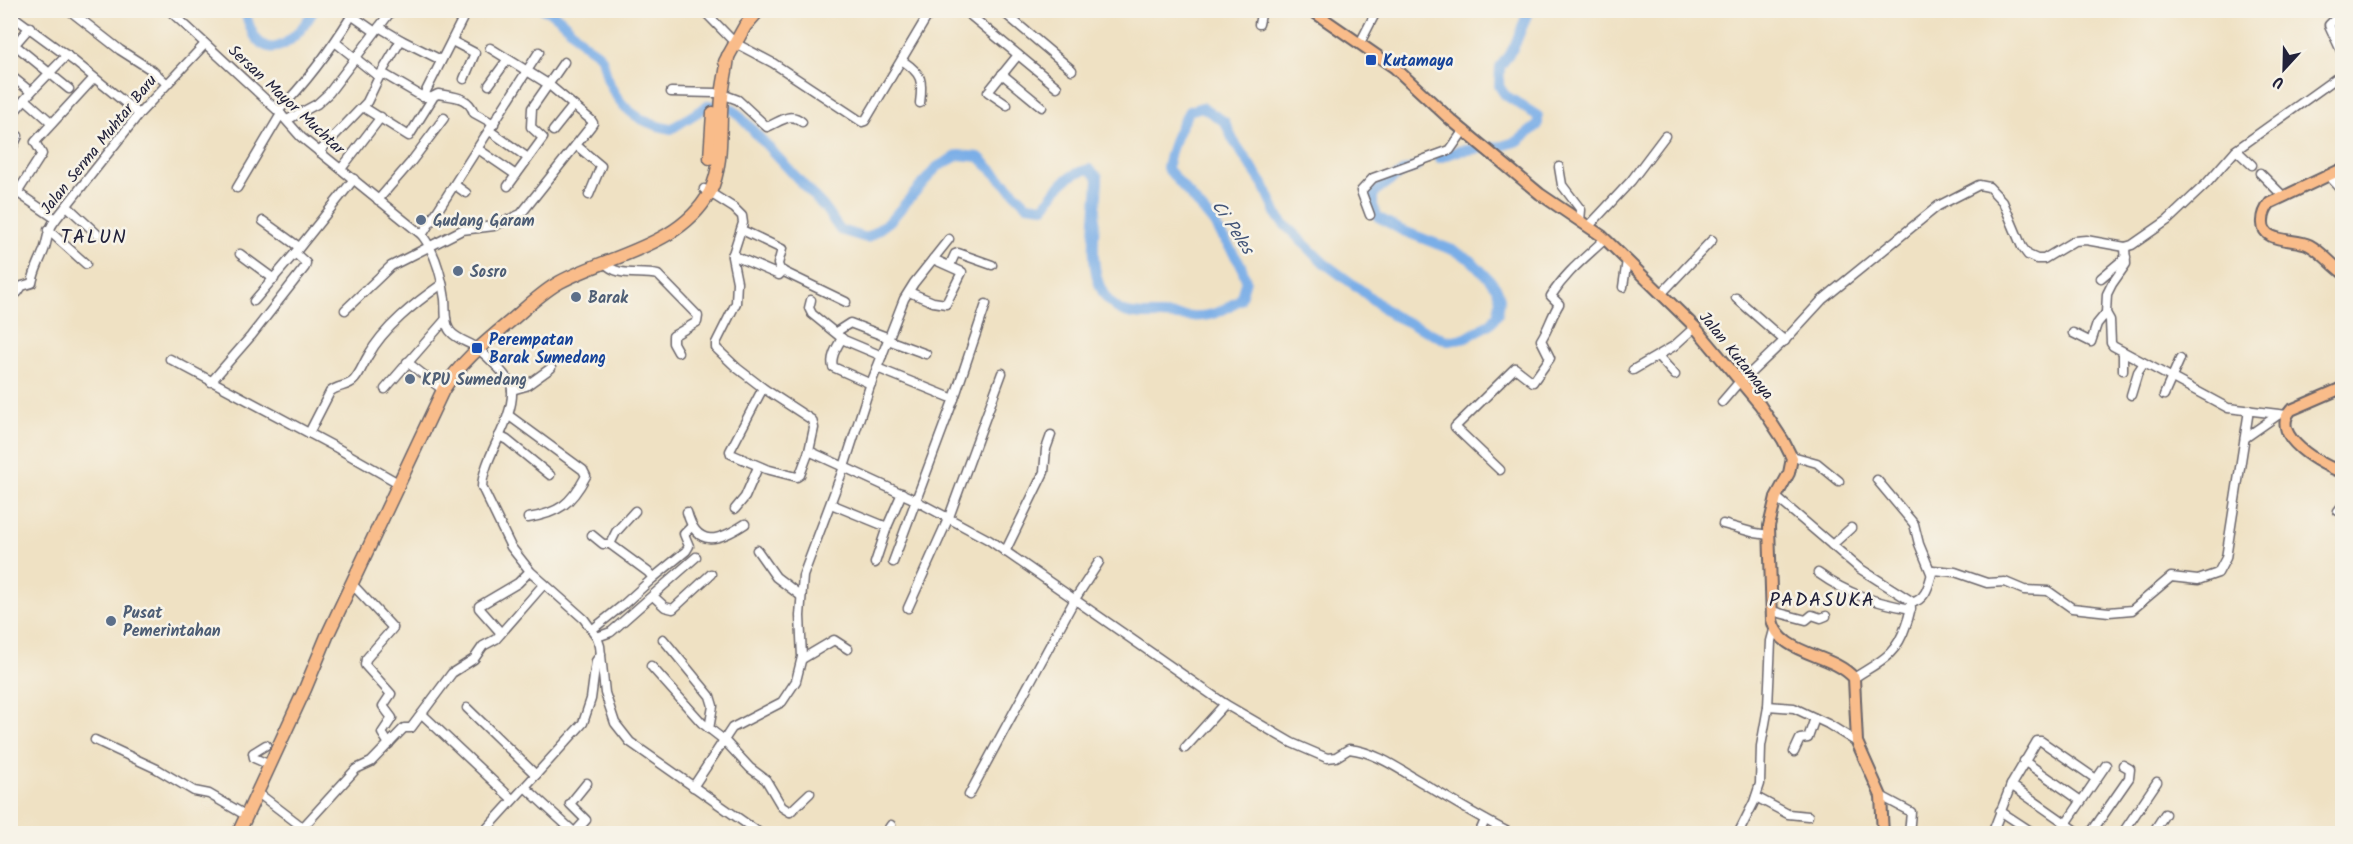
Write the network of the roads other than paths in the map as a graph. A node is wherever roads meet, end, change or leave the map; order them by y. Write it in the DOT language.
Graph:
graph roads {
  1 [pos="69,10"];
  2 [pos="169,10"];
  3 [pos="392,10"];
  4 [pos="467,10"];
  5 [pos="703,10"];
  6 [pos="759,10"];
  7 [pos="931,10"];
  8 [pos="964,10"];
  9 [pos="1001,10"];
  10 [pos="1262,10"];
  11 [pos="1311,10"];
  12 [pos="1377,10"];
  13 [pos="2343,12"];
  14 [pos="348,13"];
  15 [pos="10,14"];
  16 [pos="1259,24"];
  17 [pos="30,27"];
  18 [pos="377,29"];
  19 [pos="402,40"];
  20 [pos="453,41"];
  21 [pos="335,42"];
  22 [pos="735,43"];
  23 [pos="1360,43"];
  24 [pos="205,44"];
  25 [pos="13,48"];
  26 [pos="490,48"];
  27 [pos="539,51"];
  28 [pos="2343,53"];
  29 [pos="1018,55"];
  30 [pos="67,56"];
  31 [pos="355,58"];
  32 [pos="441,60"];
  33 [pos="507,60"];
  34 [pos="903,61"];
  35 [pos="564,62"];
  36 [pos="1072,70"];
  37 [pos="49,73"];
  38 [pos="527,73"];
  39 [pos="1002,74"];
  40 [pos="2343,74"];
  41 [pos="10,75"];
  42 [pos="380,75"];
  43 [pos="94,78"];
  44 [pos="464,79"];
  45 [pos="166,83"];
  46 [pos="548,84"];
  47 [pos="489,85"];
  48 [pos="1057,87"];
  49 [pos="69,89"];
  50 [pos="671,92"];
  51 [pos="718,95"];
  52 [pos="28,96"];
  53 [pos="434,96"];
  54 [pos="423,97"];
  55 [pos="920,103"];
  56 [pos="1007,105"];
  57 [pos="573,106"];
  58 [pos="363,107"];
  59 [pos="1042,107"];
  60 [pos="139,114"];
  61 [pos="282,115"];
  62 [pos="10,117"];
  63 [pos="381,117"];
  64 [pos="444,117"];
  65 [pos="802,122"];
  66 [pos="52,123"];
  67 [pos="492,127"];
  68 [pos="1464,130"];
  69 [pos="553,131"];
  70 [pos="18,136"];
  71 [pos="1665,136"];
  72 [pos="576,145"];
  73 [pos="478,149"];
  74 [pos="2236,150"];
  75 [pos="10,152"];
  76 [pos="319,152"];
  77 [pos="528,158"];
  78 [pos="2252,165"];
  79 [pos="1559,167"];
  80 [pos="2343,169"];
  81 [pos="341,170"];
  82 [pos="2260,173"];
  83 [pos="516,175"];
  84 [pos="2330,177"];
  85 [pos="354,179"];
  86 [pos="455,185"];
  87 [pos="508,186"];
  88 [pos="237,188"];
  89 [pos="707,190"];
  90 [pos="2343,190"];
  91 [pos="14,193"];
  92 [pos="466,193"];
  93 [pos="589,195"];
  94 [pos="2284,197"];
  95 [pos="378,200"];
  96 [pos="67,206"];
  97 [pos="1370,215"];
  98 [pos="56,219"];
  99 [pos="263,221"];
  100 [pos="1584,224"];
  101 [pos="48,230"];
  102 [pos="742,230"];
  103 [pos="97,234"];
  104 [pos="422,235"];
  105 [pos="1605,238"];
  106 [pos="950,239"];
  107 [pos="1712,240"];
  108 [pos="430,245"];
  109 [pos="2125,247"];
  110 [pos="297,250"];
  111 [pos="240,254"];
  112 [pos="732,255"];
  113 [pos="2126,257"];
  114 [pos="933,259"];
  115 [pos="1627,260"];
  116 [pos="604,261"];
  117 [pos="86,264"];
  118 [pos="950,266"];
  119 [pos="992,266"];
  120 [pos="783,271"];
  121 [pos="2343,272"];
  122 [pos="2101,278"];
  123 [pos="274,279"];
  124 [pos="442,284"];
  125 [pos="1623,287"];
  126 [pos="909,292"];
  127 [pos="1662,293"];
  128 [pos="10,298"];
  129 [pos="1736,298"];
  130 [pos="810,300"];
  131 [pos="254,301"];
  132 [pos="846,302"];
  133 [pos="986,304"];
  134 [pos="345,310"];
  135 [pos="2106,313"];
  136 [pos="446,320"];
  137 [pos="1695,327"];
  138 [pos="2073,333"];
  139 [pos="839,335"];
  140 [pos="889,339"];
  141 [pos="1785,341"];
  142 [pos="477,348"];
  143 [pos="678,351"];
  144 [pos="2123,352"];
  145 [pos="926,354"];
  146 [pos="882,356"];
  147 [pos="1658,356"];
  148 [pos="170,359"];
  149 [pos="2180,359"];
  150 [pos="407,362"];
  151 [pos="2144,363"];
  152 [pos="551,368"];
  153 [pos="877,368"];
  154 [pos="1633,370"];
  155 [pos="2123,370"];
  156 [pos="1002,373"];
  157 [pos="1675,375"];
  158 [pos="2171,378"];
  159 [pos="1741,381"];
  160 [pos="211,382"];
  161 [pos="871,384"];
  162 [pos="763,388"];
  163 [pos="2343,388"];
  164 [pos="385,389"];
  165 [pos="443,390"];
  166 [pos="513,390"];
  167 [pos="2131,395"];
  168 [pos="2164,395"];
  169 [pos="954,399"];
  170 [pos="1722,402"];
  171 [pos="2249,410"];
  172 [pos="508,415"];
  173 [pos="2283,415"];
  174 [pos="309,433"];
  175 [pos="1051,435"];
  176 [pos="499,436"];
  177 [pos="2245,438"];
  178 [pos="809,452"];
  179 [pos="1792,456"];
  180 [pos="758,467"];
  181 [pos="844,467"];
  182 [pos="1500,470"];
  183 [pos="2343,472"];
  184 [pos="550,475"];
  185 [pos="1877,480"];
  186 [pos="1839,481"];
  187 [pos="400,484"];
  188 [pos="902,493"];
  189 [pos="1776,497"];
  190 [pos="916,500"];
  191 [pos="831,504"];
  192 [pos="735,508"];
  193 [pos="635,511"];
  194 [pos="687,512"];
  195 [pos="949,517"];
  196 [pos="528,518"];
  197 [pos="745,524"];
  198 [pos="1723,525"];
  199 [pos="692,526"];
  200 [pos="887,527"];
  201 [pos="1851,528"];
  202 [pos="592,535"];
  203 [pos="1768,535"];
  204 [pos="610,544"];
  205 [pos="1832,545"];
  206 [pos="757,550"];
  207 [pos="1005,552"];
  208 [pos="696,557"];
  209 [pos="875,562"];
  210 [pos="893,562"];
  211 [pos="1099,562"];
  212 [pos="530,571"];
  213 [pos="1818,573"];
  214 [pos="1931,573"];
  215 [pos="711,574"];
  216 [pos="653,578"];
  217 [pos="352,584"];
  218 [pos="544,584"];
  219 [pos="653,596"];
  220 [pos="801,596"];
  221 [pos="1075,599"];
  222 [pos="1911,606"];
  223 [pos="908,608"];
  224 [pos="1772,611"];
  225 [pos="1826,616"];
  226 [pos="1774,630"];
  227 [pos="501,633"];
  228 [pos="595,633"];
  229 [pos="663,639"];
  230 [pos="848,649"];
  231 [pos="601,654"];
  232 [pos="802,659"];
  233 [pos="651,666"];
  234 [pos="1854,678"];
  235 [pos="1225,704"];
  236 [pos="1768,706"];
  237 [pos="467,708"];
  238 [pos="422,714"];
  239 [pos="392,718"];
  240 [pos="1815,718"];
  241 [pos="404,728"];
  242 [pos="709,729"];
  243 [pos="95,740"];
  244 [pos="724,740"];
  245 [pos="1857,742"];
  246 [pos="389,744"];
  247 [pos="266,745"];
  248 [pos="1185,748"];
  249 [pos="1794,752"];
  250 [pos="2024,761"];
  251 [pos="270,765"];
  252 [pos="2106,765"];
  253 [pos="2123,765"];
  254 [pos="536,775"];
  255 [pos="2096,779"];
  256 [pos="2157,782"];
  257 [pos="587,783"];
  258 [pos="2011,784"];
  259 [pos="525,787"];
  260 [pos="693,787"];
  261 [pos="258,793"];
  262 [pos="810,793"];
  263 [pos="969,795"];
  264 [pos="1881,796"];
  265 [pos="1756,797"];
  266 [pos="512,799"];
  267 [pos="2081,801"];
  268 [pos="2000,811"];
  269 [pos="2165,814"];
  270 [pos="247,816"];
  271 [pos="1808,816"];
  272 [pos="1485,820"];
  273 [pos="2066,823"];
  274 [pos="891,825"];
  275 [pos="483,833"];
  276 [pos="575,833"];
  277 [pos="238,834"];
  278 [pos="761,834"];
  279 [pos="885,834"];
  280 [pos="1479,834"];
  281 [pos="1512,834"];
  282 [pos="1738,834"];
  283 [pos="1883,834"];
  284 [pos="1909,834"];
  285 [pos="1992,834"];
  286 [pos="2035,834"];
  287 [pos="2059,834"];
  288 [pos="2082,834"];
  289 [pos="2090,834"];
  290 [pos="2121,834"];
  291 [pos="2152,834"];
  1 -- 45 [label="street"];
  2 -- 24 [label="street, Sersan Mayor Muchtar"];
  3 -- 18 [label="street"];
  4 -- 20 [label="street"];
  5 -- 22 [label="street"];
  6 -- 22 [label="highway"];
  7 -- 34 [label="street"];
  8 -- 29 [label="street"];
  9 -- 36 [label="street"];
  10 -- 16 [label="street"];
  11 -- 23 [label="main road, Jalan Kutamaya"];
  12 -- 23 [label="street"];
  13 -- 28 [label="street"];
  14 -- 18 [label="street"];
  14 -- 21 [label="street"];
  15 -- 17 [label="street"];
  17 -- 25 [label="street"];
  17 -- 30 [label="street"];
  18 -- 19 [label="street"];
  18 -- 31 [label="street"];
  19 -- 32 [label="street"];
  19 -- 42 [label="street"];
  20 -- 32 [label="street"];
  20 -- 44 [label="street"];
  21 -- 31 [label="street"];
  21 -- 61 [label="street"];
  22 -- 34 [label="street"];
  22 -- 51 [label="highway"];
  23 -- 68 [label="main road, Jalan Kutamaya"];
  24 -- 45 [label="street, Jalan Serma Muhtar Baru"];
  24 -- 61 [label="street, Sersan Mayor Muchtar"];
  25 -- 37 [label="street"];
  26 -- 33 [label="street"];
  27 -- 38 [label="street"];
  29 -- 39 [label="street"];
  29 -- 48 [label="street"];
  30 -- 37 [label="street"];
  30 -- 43 [label="street"];
  31 -- 42 [label="street"];
  31 -- 61 [label="street"];
  32 -- 54 [label="street"];
  33 -- 38 [label="street"];
  33 -- 47 [label="street"];
  34 -- 55 [label="street"];
  35 -- 46 [label="street"];
  37 -- 49 [label="street"];
  37 -- 52 [label="street"];
  38 -- 46 [label="street"];
  38 -- 67 [label="street"];
  39 -- 56 [label="street"];
  39 -- 59 [label="street"];
  40 -- 74 [label="street"];
  41 -- 52 [label="street"];
  42 -- 54 [label="street"];
  42 -- 58 [label="street"];
  43 -- 60 [label="street"];
  43 -- 66 [label="street"];
  45 -- 60 [label="street, Jalan Serma Muhtar Baru"];
  46 -- 57 [label="street"];
  46 -- 77 [label="street"];
  50 -- 51 [label="street"];
  51 -- 65 [label="street"];
  51 -- 89 [label="highway"];
  52 -- 62 [label="street"];
  52 -- 66 [label="street"];
  53 -- 54 [label="street"];
  53 -- 63 [label="street"];
  53 -- 67 [label="street"];
  57 -- 69 [label="street"];
  57 -- 72 [label="street"];
  58 -- 63 [label="street"];
  58 -- 76 [label="street"];
  60 -- 96 [label="street, Jalan Serma Muhtar Baru"];
  61 -- 76 [label="street, Sersan Mayor Muchtar"];
  61 -- 88 [label="street"];
  63 -- 81 [label="street"];
  64 -- 95 [label="street"];
  66 -- 91 [label="street"];
  67 -- 73 [label="street"];
  67 -- 77 [label="street"];
  68 -- 97 [label="street"];
  68 -- 100 [label="main road, Jalan Kutamaya"];
  70 -- 75 [label="street"];
  71 -- 100 [label="street"];
  72 -- 93 [label="street"];
  72 -- 108 [label="street"];
  73 -- 83 [label="street"];
  73 -- 86 [label="street"];
  74 -- 78 [label="street"];
  74 -- 109 [label="street"];
  76 -- 81 [label="street, Sersan Mayor Muchtar"];
  77 -- 83 [label="street"];
  79 -- 100 [label="street"];
  80 -- 84 [label="main road"];
  81 -- 85 [label="street, Sersan Mayor Muchtar"];
  82 -- 94 [label="street"];
  83 -- 87 [label="street"];
  84 -- 90 [label="street"];
  84 -- 94 [label="main road"];
  85 -- 95 [label="street, Sersan Mayor Muchtar"];
  85 -- 110 [label="street"];
  86 -- 92 [label="street"];
  86 -- 104 [label="street"];
  89 -- 102 [label="street"];
  89 -- 116 [label="highway"];
  91 -- 98 [label="street"];
  94 -- 121 [label="main road"];
  95 -- 104 [label="street, Sersan Mayor Muchtar"];
  96 -- 98 [label="street, Jalan Serma Muhtar Baru"];
  96 -- 103 [label="street"];
  98 -- 101 [label="street, Jalan Serma Muhtar Baru"];
  99 -- 110 [label="street"];
  100 -- 105 [label="main road, Jalan Kutamaya"];
  101 -- 117 [label="street"];
  101 -- 128 [label="street, Jalan Serma Muhtar Baru"];
  102 -- 112 [label="street"];
  102 -- 120 [label="street"];
  104 -- 108 [label="street, Sersan Mayor Muchtar"];
  105 -- 115 [label="main road, Jalan Kutamaya"];
  105 -- 182 [label="street"];
  106 -- 114 [label="street"];
  107 -- 127 [label="street"];
  108 -- 124 [label="street, Sersan Mayor Muchtar"];
  108 -- 134 [label="street"];
  109 -- 113 [label="street"];
  109 -- 141 [label="street"];
  110 -- 123 [label="street"];
  110 -- 160 [label="street"];
  111 -- 123 [label="street"];
  112 -- 120 [label="street"];
  112 -- 162 [label="street"];
  113 -- 122 [label="street"];
  113 -- 135 [label="street"];
  114 -- 118 [label="street"];
  114 -- 126 [label="street"];
  115 -- 125 [label="street"];
  115 -- 127 [label="main road, Jalan Kutamaya"];
  116 -- 142 [label="highway"];
  116 -- 143 [label="street"];
  118 -- 119 [label="street"];
  118 -- 126 [label="street"];
  120 -- 132 [label="street"];
  123 -- 131 [label="street"];
  124 -- 136 [label="street, Sersan Mayor Muchtar"];
  124 -- 174 [label="street"];
  126 -- 140 [label="street"];
  127 -- 137 [label="main road, Jalan Kutamaya"];
  129 -- 141 [label="street"];
  130 -- 139 [label="street"];
  133 -- 169 [label="street"];
  135 -- 138 [label="street"];
  135 -- 144 [label="street"];
  136 -- 142 [label="street"];
  136 -- 150 [label="street"];
  137 -- 147 [label="street"];
  137 -- 159 [label="main road, Jalan Kutamaya"];
  139 -- 140 [label="street"];
  139 -- 146 [label="street"];
  139 -- 161 [label="street"];
  140 -- 145 [label="street"];
  140 -- 146 [label="street"];
  141 -- 159 [label="street"];
  142 -- 165 [label="highway"];
  142 -- 166 [label="street"];
  144 -- 151 [label="street"];
  144 -- 155 [label="street"];
  146 -- 153 [label="street"];
  147 -- 154 [label="street"];
  147 -- 157 [label="street"];
  148 -- 160 [label="street"];
  149 -- 158 [label="street"];
  150 -- 164 [label="street"];
  150 -- 165 [label="street"];
  151 -- 158 [label="street"];
  151 -- 167 [label="street"];
  152 -- 166 [label="street"];
  153 -- 161 [label="street"];
  153 -- 169 [label="street"];
  156 -- 195 [label="street"];
  158 -- 168 [label="street"];
  158 -- 171 [label="street"];
  159 -- 170 [label="street"];
  159 -- 179 [label="main road, Jalan Kutamaya"];
  160 -- 174 [label="street"];
  161 -- 181 [label="street"];
  162 -- 178 [label="street"];
  162 -- 180 [label="street"];
  163 -- 173 [label="main road"];
  165 -- 187 [label="highway"];
  166 -- 172 [label="street"];
  169 -- 190 [label="street"];
  171 -- 173 [label="street"];
  171 -- 177 [label="street"];
  172 -- 176 [label="street"];
  172 -- 196 [label="street"];
  173 -- 177 [label="street"];
  173 -- 183 [label="main road"];
  174 -- 187 [label="street"];
  175 -- 207 [label="street"];
  176 -- 184 [label="street"];
  176 -- 212 [label="street"];
  177 -- 214 [label="street"];
  178 -- 180 [label="street"];
  178 -- 181 [label="street"];
  179 -- 186 [label="street"];
  179 -- 189 [label="main road"];
  180 -- 192 [label="street"];
  181 -- 188 [label="street"];
  181 -- 191 [label="street"];
  185 -- 214 [label="street"];
  187 -- 217 [label="highway"];
  188 -- 190 [label="street"];
  188 -- 200 [label="street"];
  189 -- 203 [label="main road"];
  189 -- 205 [label="street"];
  190 -- 195 [label="street"];
  190 -- 210 [label="street"];
  191 -- 200 [label="street"];
  191 -- 220 [label="street"];
  193 -- 204 [label="street"];
  194 -- 199 [label="street"];
  195 -- 207 [label="street"];
  195 -- 223 [label="street"];
  197 -- 199 [label="street"];
  198 -- 203 [label="street"];
  199 -- 216 [label="street"];
  200 -- 209 [label="street"];
  201 -- 205 [label="street"];
  202 -- 204 [label="street"];
  203 -- 224 [label="main road"];
  204 -- 216 [label="street"];
  205 -- 222 [label="street"];
  206 -- 220 [label="street"];
  207 -- 221 [label="street"];
  208 -- 219 [label="street"];
  211 -- 221 [label="street"];
  212 -- 218 [label="street"];
  212 -- 227 [label="street"];
  213 -- 222 [label="street"];
  214 -- 222 [label="street"];
  215 -- 219 [label="street"];
  216 -- 228 [label="street"];
  217 -- 239 [label="street"];
  217 -- 251 [label="highway"];
  218 -- 227 [label="street"];
  218 -- 228 [label="street"];
  219 -- 228 [label="street"];
  220 -- 232 [label="street"];
  221 -- 235 [label="street"];
  221 -- 263 [label="street"];
  222 -- 234 [label="street"];
  224 -- 225 [label="street"];
  224 -- 226 [label="main road"];
  226 -- 234 [label="main road"];
  226 -- 236 [label="street"];
  227 -- 238 [label="street"];
  228 -- 231 [label="street"];
  229 -- 242 [label="street"];
  230 -- 232 [label="street"];
  231 -- 254 [label="street"];
  231 -- 260 [label="street"];
  232 -- 244 [label="street"];
  233 -- 242 [label="street"];
  234 -- 245 [label="main road"];
  235 -- 248 [label="street"];
  235 -- 272 [label="street"];
  236 -- 240 [label="street"];
  236 -- 265 [label="street"];
  237 -- 254 [label="street"];
  238 -- 241 [label="street"];
  238 -- 266 [label="street"];
  239 -- 241 [label="street"];
  239 -- 246 [label="street"];
  240 -- 245 [label="street"];
  240 -- 249 [label="street"];
  241 -- 246 [label="street"];
  242 -- 244 [label="street"];
  243 -- 270 [label="street"];
  244 -- 260 [label="street"];
  244 -- 262 [label="street"];
  245 -- 264 [label="main road"];
  246 -- 261 [label="street"];
  247 -- 251 [label="street"];
  250 -- 255 [label="street"];
  250 -- 258 [label="street"];
  250 -- 267 [label="street"];
  251 -- 261 [label="highway"];
  252 -- 255 [label="street"];
  253 -- 289 [label="street"];
  254 -- 259 [label="street"];
  255 -- 267 [label="street"];
  256 -- 290 [label="street"];
  257 -- 276 [label="street"];
  258 -- 268 [label="street"];
  258 -- 273 [label="street"];
  259 -- 266 [label="street"];
  259 -- 276 [label="street"];
  260 -- 278 [label="street"];
  261 -- 270 [label="highway"];
  264 -- 283 [label="main road"];
  264 -- 284 [label="street"];
  265 -- 271 [label="street"];
  265 -- 282 [label="street"];
  266 -- 275 [label="street"];
  267 -- 273 [label="street"];
  268 -- 285 [label="street"];
  268 -- 286 [label="street"];
  269 -- 291 [label="street"];
  270 -- 277 [label="highway"];
  272 -- 280 [label="street"];
  272 -- 281 [label="street"];
  273 -- 287 [label="street"];
  273 -- 288 [label="street"];
  274 -- 279 [label="street"];
}
